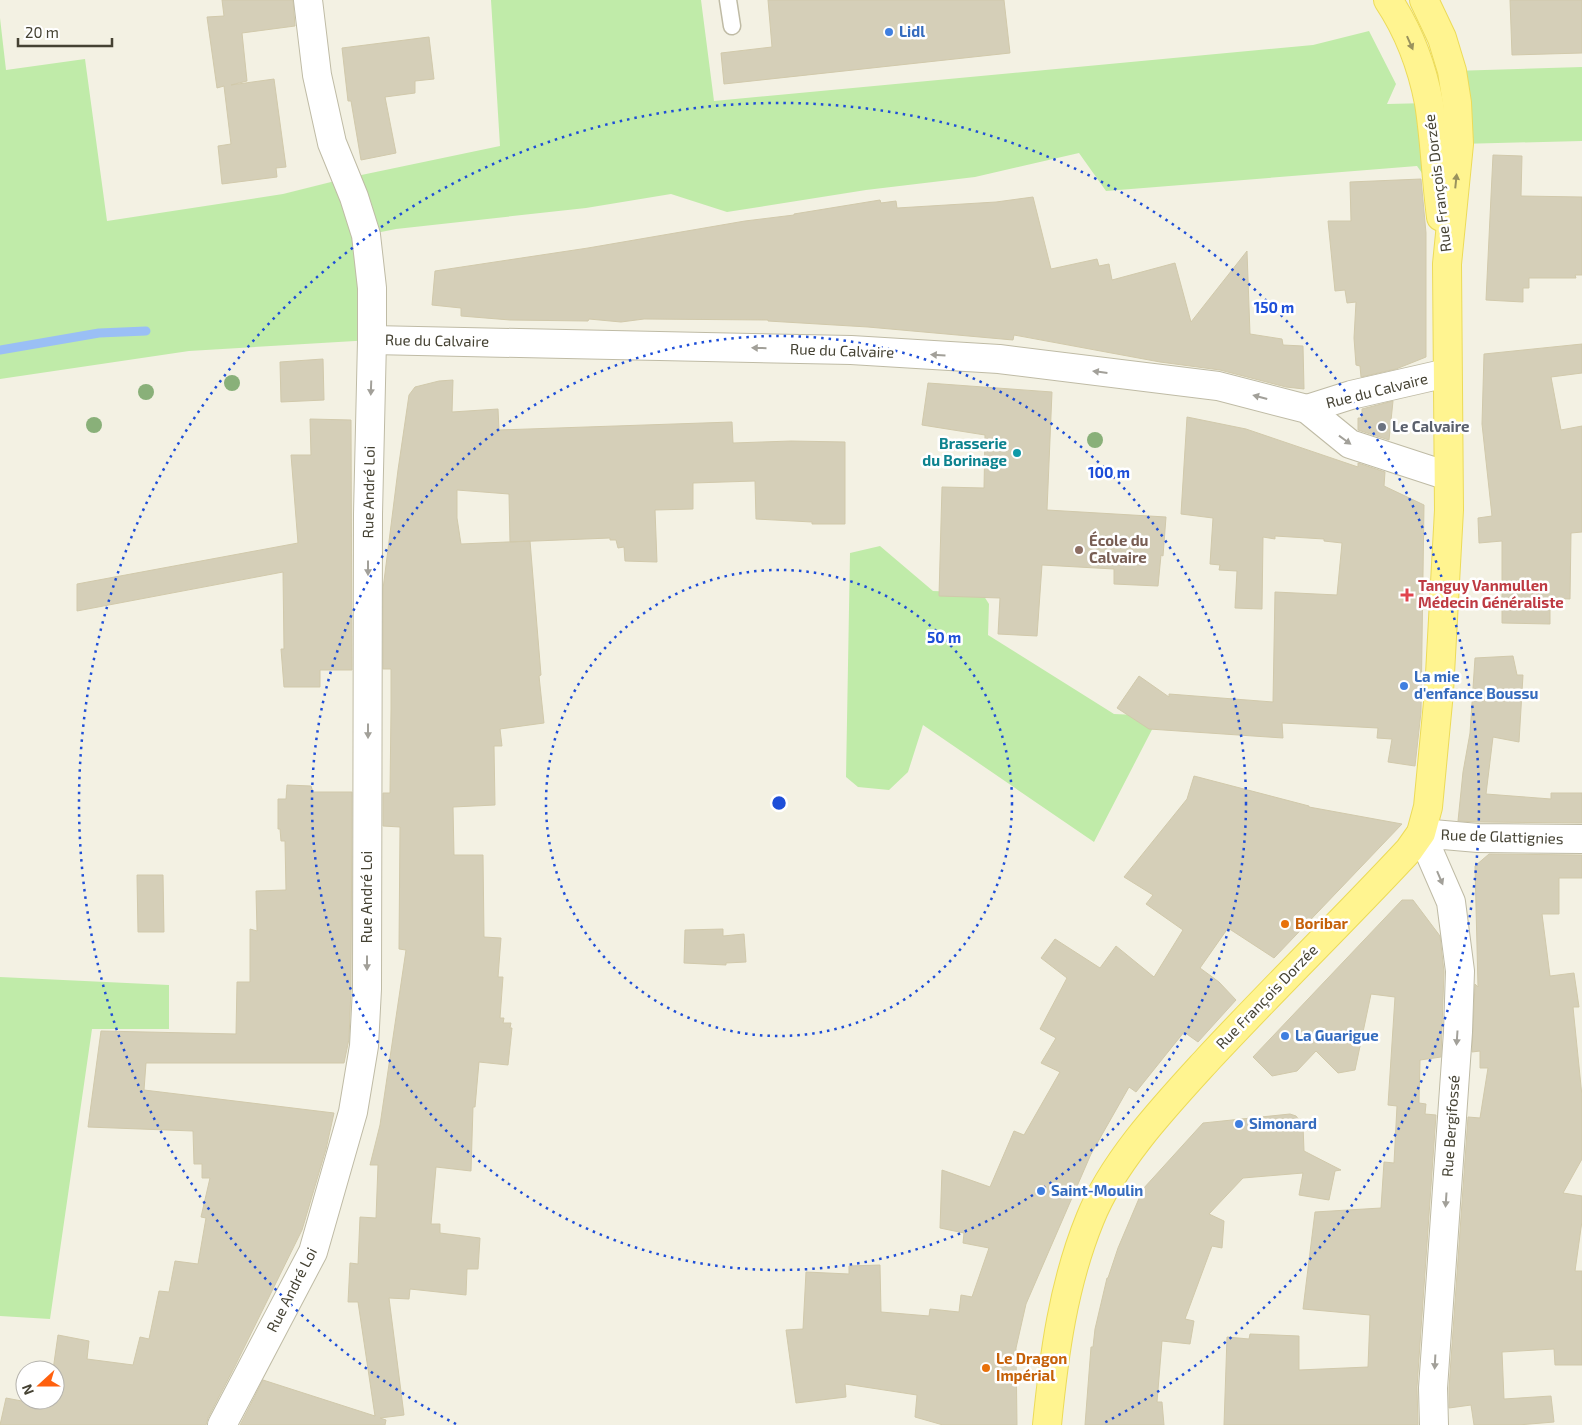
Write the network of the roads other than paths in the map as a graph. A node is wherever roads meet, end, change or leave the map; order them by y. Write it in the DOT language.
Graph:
graph roads {
  1 [pos="308,0"];
  2 [pos="728,0"];
  3 [pos="1388,0"];
  4 [pos="1424,0"];
  5 [pos="732,26"];
  6 [pos="1447,264"];
  7 [pos="372,340"];
  8 [pos="1447,373"];
  9 [pos="1307,409"];
  10 [pos="1448,476"];
  11 [pos="1421,833"];
  12 [pos="1582,839"];
  13 [pos="222,1425"];
  14 [pos="1046,1425"];
  15 [pos="1434,1425"];
  1 -- 7 [label="street, Rue André Loi"];
  2 -- 5 [label="lane"];
  3 -- 6 [label="main road, Rue François Dorzée, one-way"];
  6 -- 4 [label="main road, Rue François Dorzée, one-way"];
  6 -- 8 [label="main road, Rue François Dorzée"];
  9 -- 7 [label="street, Rue du Calvaire, one-way"];
  7 -- 13 [label="street, Rue André Loi, one-way"];
  8 -- 9 [label="street, Rue du Calvaire"];
  8 -- 10 [label="main road, Rue François Dorzée"];
  9 -- 10 [label="street, Rue du Calvaire, one-way"];
  10 -- 11 [label="main road, Rue François Dorzée"];
  11 -- 12 [label="street, Rue de Glattignies"];
  11 -- 14 [label="main road, Rue François Dorzée"];
  11 -- 15 [label="street, Rue Bergifossé, one-way"];
}
